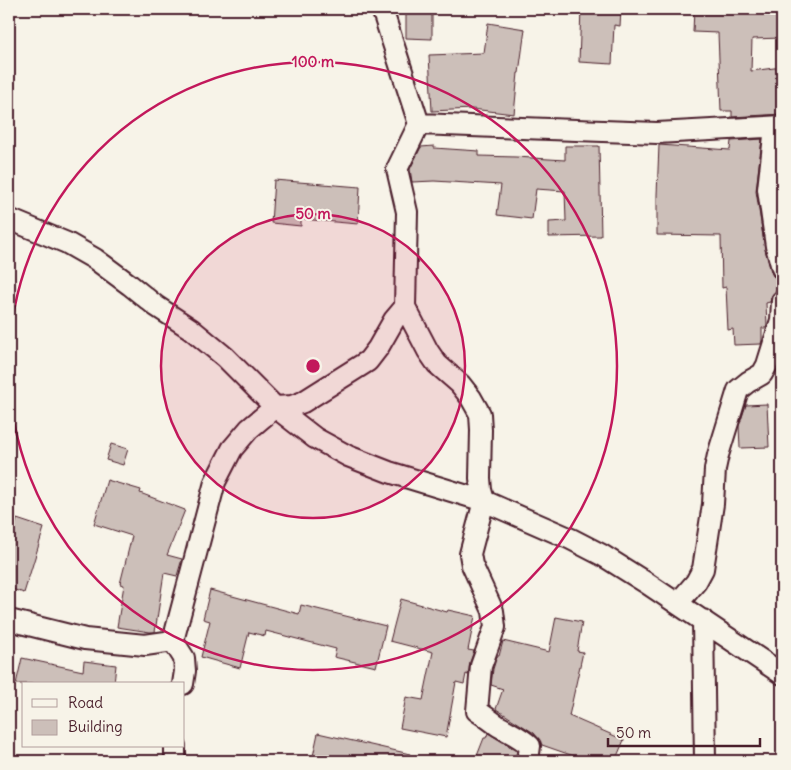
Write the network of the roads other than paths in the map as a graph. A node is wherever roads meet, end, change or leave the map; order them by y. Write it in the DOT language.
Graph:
graph roads {
  1 [pos="382,9"];
  2 [pos="419,124"];
  3 [pos="778,127"];
  4 [pos="9,219"];
  5 [pos="782,268"];
  6 [pos="782,301"];
  7 [pos="405,306"];
  8 [pos="275,407"];
  9 [pos="484,501"];
  10 [pos="678,604"];
  11 [pos="9,620"];
  12 [pos="703,620"];
  13 [pos="173,640"];
  14 [pos="782,674"];
  15 [pos="184,682"];
  16 [pos="175,748"];
  17 [pos="175,761"];
  18 [pos="528,761"];
  19 [pos="705,761"];
  1 -- 2 [label="street"];
  2 -- 3 [label="street"];
  2 -- 7 [label="street"];
  3 -- 5 [label="street"];
  4 -- 8 [label="street"];
  6 -- 10 [label="street"];
  7 -- 8 [label="street"];
  7 -- 9 [label="street"];
  8 -- 9 [label="street"];
  8 -- 13 [label="street"];
  9 -- 10 [label="street"];
  9 -- 18 [label="street"];
  10 -- 12 [label="street"];
  11 -- 13 [label="street"];
  12 -- 14 [label="street"];
  12 -- 19 [label="street"];
  13 -- 15 [label="street"];
  16 -- 17 [label="street"];
}
